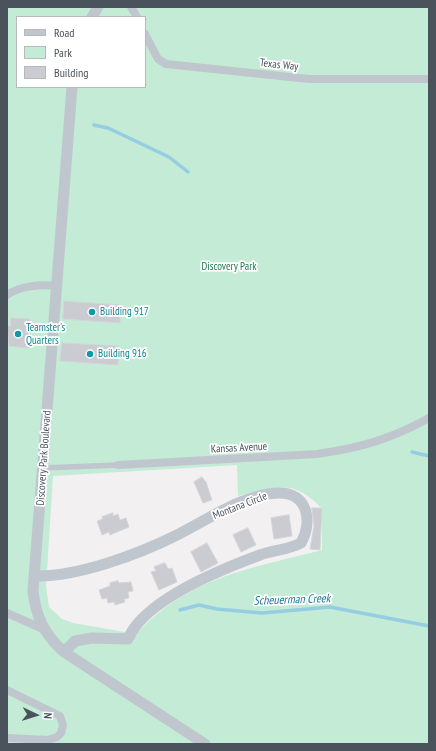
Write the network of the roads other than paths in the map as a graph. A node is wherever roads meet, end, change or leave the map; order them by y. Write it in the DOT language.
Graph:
graph roads {
  1 [pos="98,7"];
  2 [pos="131,7"];
  3 [pos="93,16"];
  4 [pos="136,16"];
  5 [pos="146,36"];
  6 [pos="429,79"];
  7 [pos="72,88"];
  8 [pos="56,286"];
  9 [pos="7,295"];
  10 [pos="429,418"];
  11 [pos="118,465"];
  12 [pos="44,468"];
  13 [pos="35,576"];
  14 [pos="7,613"];
  15 [pos="44,629"];
  16 [pos="64,652"];
  17 [pos="7,690"];
  18 [pos="7,738"];
  19 [pos="206,744"];
  1 -- 3 [label="street"];
  2 -- 4 [label="street"];
  5 -- 6 [label="street, Texas Way"];
  7 -- 8 [label="street, Discovery Park Boulevard"];
  8 -- 9 [label="street"];
  8 -- 12 [label="street, Discovery Park Boulevard"];
  10 -- 11 [label="street, Kansas Avenue"];
  11 -- 12 [label="lane, Kansas Avenue"];
  12 -- 13 [label="street, Discovery Park Boulevard"];
  13 -- 15 [label="street, Discovery Park Boulevard"];
  13 -- 16 [label="street, Montana Circle"];
  14 -- 15 [label="street"];
  15 -- 16 [label="street, Discovery Park Boulevard"];
  16 -- 19 [label="street, Discovery Park Boulevard"];
  17 -- 18 [label="street"];
}
